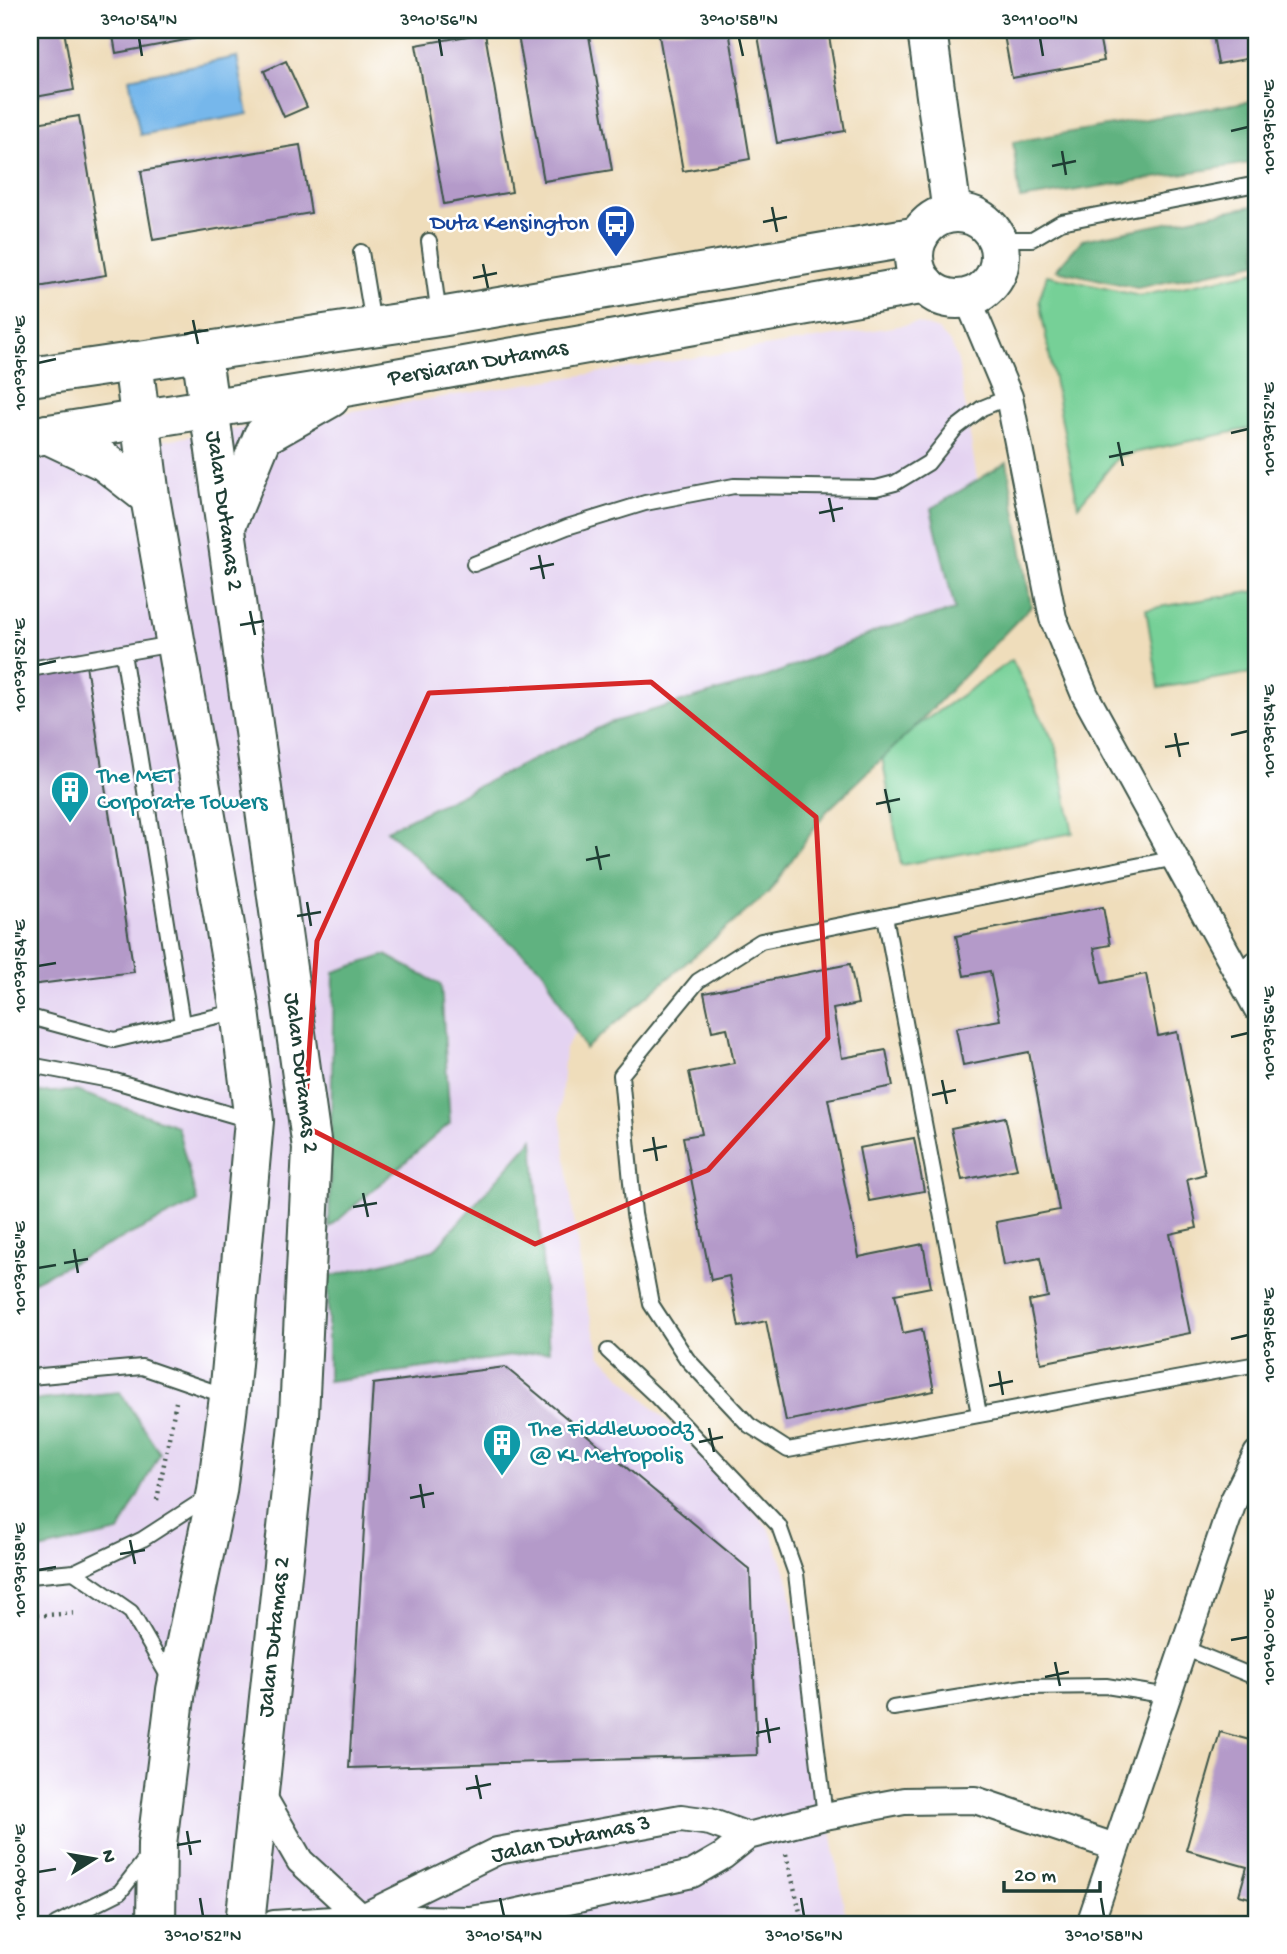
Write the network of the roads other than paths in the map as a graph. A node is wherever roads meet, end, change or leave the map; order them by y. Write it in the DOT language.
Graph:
graph roads {
  1 [pos="927,30"];
  2 [pos="1257,184"];
  3 [pos="952,213"];
  4 [pos="919,236"];
  5 [pos="997,239"];
  6 [pos="429,241"];
  7 [pos="361,252"];
  8 [pos="925,284"];
  9 [pos="967,297"];
  10 [pos="440,317"];
  11 [pos="373,325"];
  12 [pos="201,350"];
  13 [pos="133,360"];
  14 [pos="30,377"];
  15 [pos="351,386"];
  16 [pos="1009,397"];
  17 [pos="210,409"];
  18 [pos="141,421"];
  19 [pos="38,436"];
  20 [pos="150,497"];
  21 [pos="225,528"];
  22 [pos="474,564"];
  23 [pos="176,644"];
  24 [pos="123,653"];
  25 [pos="30,670"];
  26 [pos="1176,858"];
  27 [pos="885,916"];
  28 [pos="1247,964"];
  29 [pos="1257,1008"];
  30 [pos="240,1010"];
  31 [pos="30,1017"];
  32 [pos="182,1023"];
  33 [pos="30,1065"];
  34 [pos="254,1121"];
  35 [pos="608,1351"];
  36 [pos="1257,1364"];
  37 [pos="30,1377"];
  38 [pos="229,1397"];
  39 [pos="979,1414"];
  40 [pos="1257,1454"];
  41 [pos="217,1491"];
  42 [pos="74,1572"];
  43 [pos="30,1576"];
  44 [pos="1184,1648"];
  45 [pos="1257,1678"];
  46 [pos="176,1690"];
  47 [pos="1169,1696"];
  48 [pos="893,1708"];
  49 [pos="259,1790"];
  50 [pos="825,1816"];
  51 [pos="748,1836"];
  52 [pos="157,1844"];
  53 [pos="1115,1847"];
  54 [pos="358,1921"];
  55 [pos="56,1924"];
  56 [pos="156,1924"];
  57 [pos="245,1924"];
  58 [pos="274,1924"];
  59 [pos="1090,1924"];
  1 -- 3 [label="street"];
  2 -- 5 [label="lane"];
  3 -- 4 [label="street"];
  3 -- 5 [label="street"];
  4 -- 8 [label="street"];
  4 -- 10 [label="street"];
  5 -- 9 [label="street"];
  6 -- 10 [label="lane"];
  7 -- 11 [label="lane"];
  8 -- 9 [label="street"];
  8 -- 15 [label="street, Persiaran Dutamas"];
  9 -- 16 [label="street"];
  10 -- 11 [label="street"];
  11 -- 12 [label="street"];
  12 -- 13 [label="street"];
  12 -- 17 [label="street, Jalan Dutamas 2"];
  13 -- 14 [label="street"];
  13 -- 18 [label="street"];
  15 -- 17 [label="street, Persiaran Dutamas"];
  15 -- 21 [label="street"];
  16 -- 22 [label="lane"];
  16 -- 26 [label="street"];
  17 -- 18 [label="street, Persiaran Dutamas"];
  17 -- 21 [label="street, Jalan Dutamas 2"];
  18 -- 19 [label="street, Persiaran Dutamas"];
  18 -- 20 [label="street"];
  19 -- 20 [label="street"];
  20 -- 23 [label="street"];
  21 -- 49 [label="street, Jalan Dutamas 2"];
  23 -- 24 [label="lane"];
  23 -- 30 [label="street"];
  24 -- 25 [label="lane"];
  24 -- 32 [label="lane"];
  26 -- 27 [label="lane"];
  26 -- 28 [label="street"];
  27 -- 39 [label="lane"];
  27 -- 39 [label="lane"];
  28 -- 29 [label="street"];
  30 -- 32 [label="lane"];
  30 -- 34 [label="street"];
  31 -- 32 [label="lane"];
  33 -- 34 [label="lane"];
  34 -- 38 [label="street"];
  35 -- 50 [label="lane"];
  36 -- 39 [label="lane"];
  37 -- 38 [label="lane"];
  38 -- 41 [label="street"];
  40 -- 44 [label="street"];
  41 -- 42 [label="lane"];
  41 -- 46 [label="street"];
  42 -- 43 [label="lane"];
  42 -- 46 [label="lane"];
  44 -- 45 [label="lane"];
  44 -- 47 [label="street"];
  46 -- 52 [label="street"];
  47 -- 48 [label="lane"];
  47 -- 53 [label="street"];
  49 -- 54 [label="street"];
  49 -- 57 [label="street, Jalan Dutamas 2"];
  50 -- 51 [label="street, Jalan Dutamas 3"];
  50 -- 53 [label="street, Jalan Dutamas 3"];
  51 -- 54 [label="street, Jalan Dutamas 3"];
  51 -- 54 [label="street, Jalan Dutamas 3"];
  52 -- 55 [label="lane"];
  52 -- 56 [label="street"];
  53 -- 59 [label="street"];
  54 -- 58 [label="street, Jalan Dutamas 3"];
}
